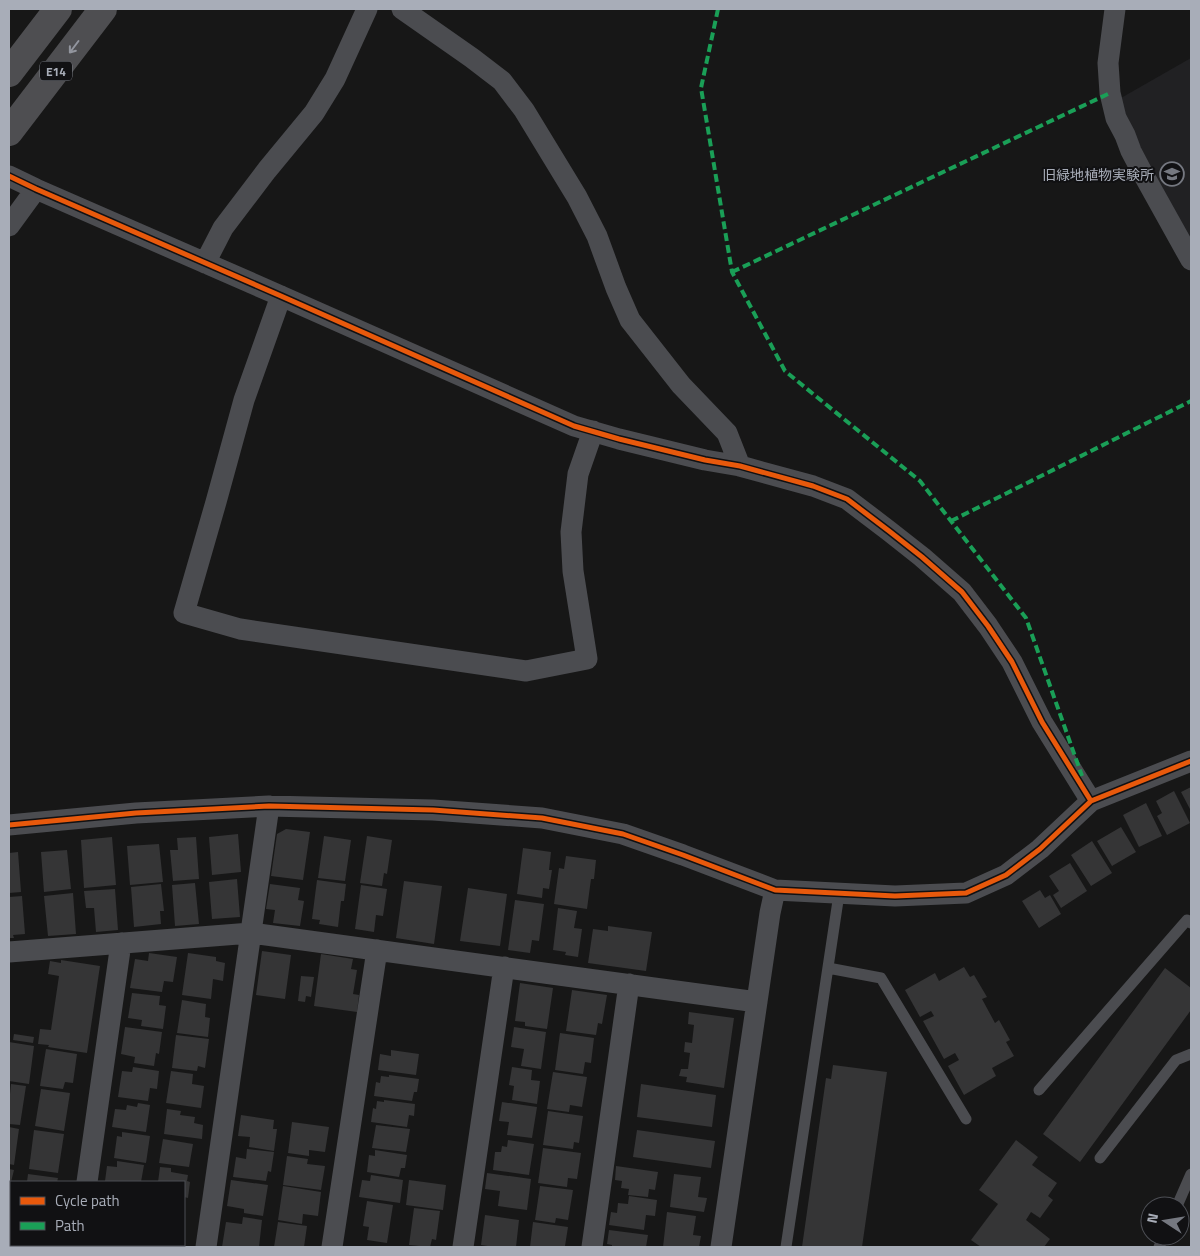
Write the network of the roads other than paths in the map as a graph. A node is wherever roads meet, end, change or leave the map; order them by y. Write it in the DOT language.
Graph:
graph roads {
  1 [pos="58,9"];
  2 [pos="103,9"];
  3 [pos="367,9"];
  4 [pos="402,9"];
  5 [pos="1115,9"];
  6 [pos="9,73"];
  7 [pos="9,132"];
  8 [pos="23,183"];
  9 [pos="9,226"];
  10 [pos="1191,260"];
  11 [pos="205,263"];
  12 [pos="282,296"];
  13 [pos="592,431"];
  14 [pos="740,466"];
  15 [pos="1191,761"];
  16 [pos="1091,801"];
  17 [pos="269,806"];
  18 [pos="9,825"];
  19 [pos="775,890"];
  20 [pos="839,894"];
  21 [pos="1191,923"];
  22 [pos="251,933"];
  23 [pos="121,944"];
  24 [pos="376,950"];
  25 [pos="9,952"];
  26 [pos="504,967"];
  27 [pos="828,968"];
  28 [pos="629,984"];
  29 [pos="757,1002"];
  30 [pos="1191,1054"];
  31 [pos="1039,1090"];
  32 [pos="966,1119"];
  33 [pos="1100,1158"];
  34 [pos="1191,1174"];
  35 [pos="87,1181"];
  36 [pos="1181,1196"];
  37 [pos="206,1247"];
  38 [pos="332,1247"];
  39 [pos="463,1247"];
  40 [pos="592,1247"];
  41 [pos="721,1247"];
  42 [pos="786,1247"];
  1 -- 6 [label="highway, E14"];
  2 -- 7 [label="highway, E14, one-way"];
  3 -- 11 [label="street"];
  4 -- 14 [label="street"];
  5 -- 10 [label="street"];
  8 -- 9 [label="street"];
  8 -- 11 [label="street"];
  11 -- 12 [label="street"];
  12 -- 13 [label="street"];
  12 -- 13 [label="street"];
  13 -- 14 [label="street"];
  14 -- 16 [label="street"];
  15 -- 16 [label="street"];
  16 -- 20 [label="street"];
  17 -- 18 [label="street"];
  17 -- 19 [label="street"];
  17 -- 22 [label="street"];
  19 -- 20 [label="street"];
  19 -- 29 [label="street"];
  20 -- 27 [label="lane"];
  21 -- 31 [label="lane"];
  22 -- 23 [label="street"];
  22 -- 24 [label="street"];
  22 -- 37 [label="street"];
  23 -- 25 [label="street"];
  23 -- 35 [label="street"];
  24 -- 26 [label="street"];
  24 -- 38 [label="street"];
  26 -- 28 [label="street"];
  26 -- 39 [label="street"];
  27 -- 32 [label="lane"];
  27 -- 42 [label="lane"];
  28 -- 29 [label="street"];
  28 -- 40 [label="street"];
  29 -- 41 [label="street"];
  30 -- 33 [label="lane"];
  34 -- 36 [label="lane"];
}
